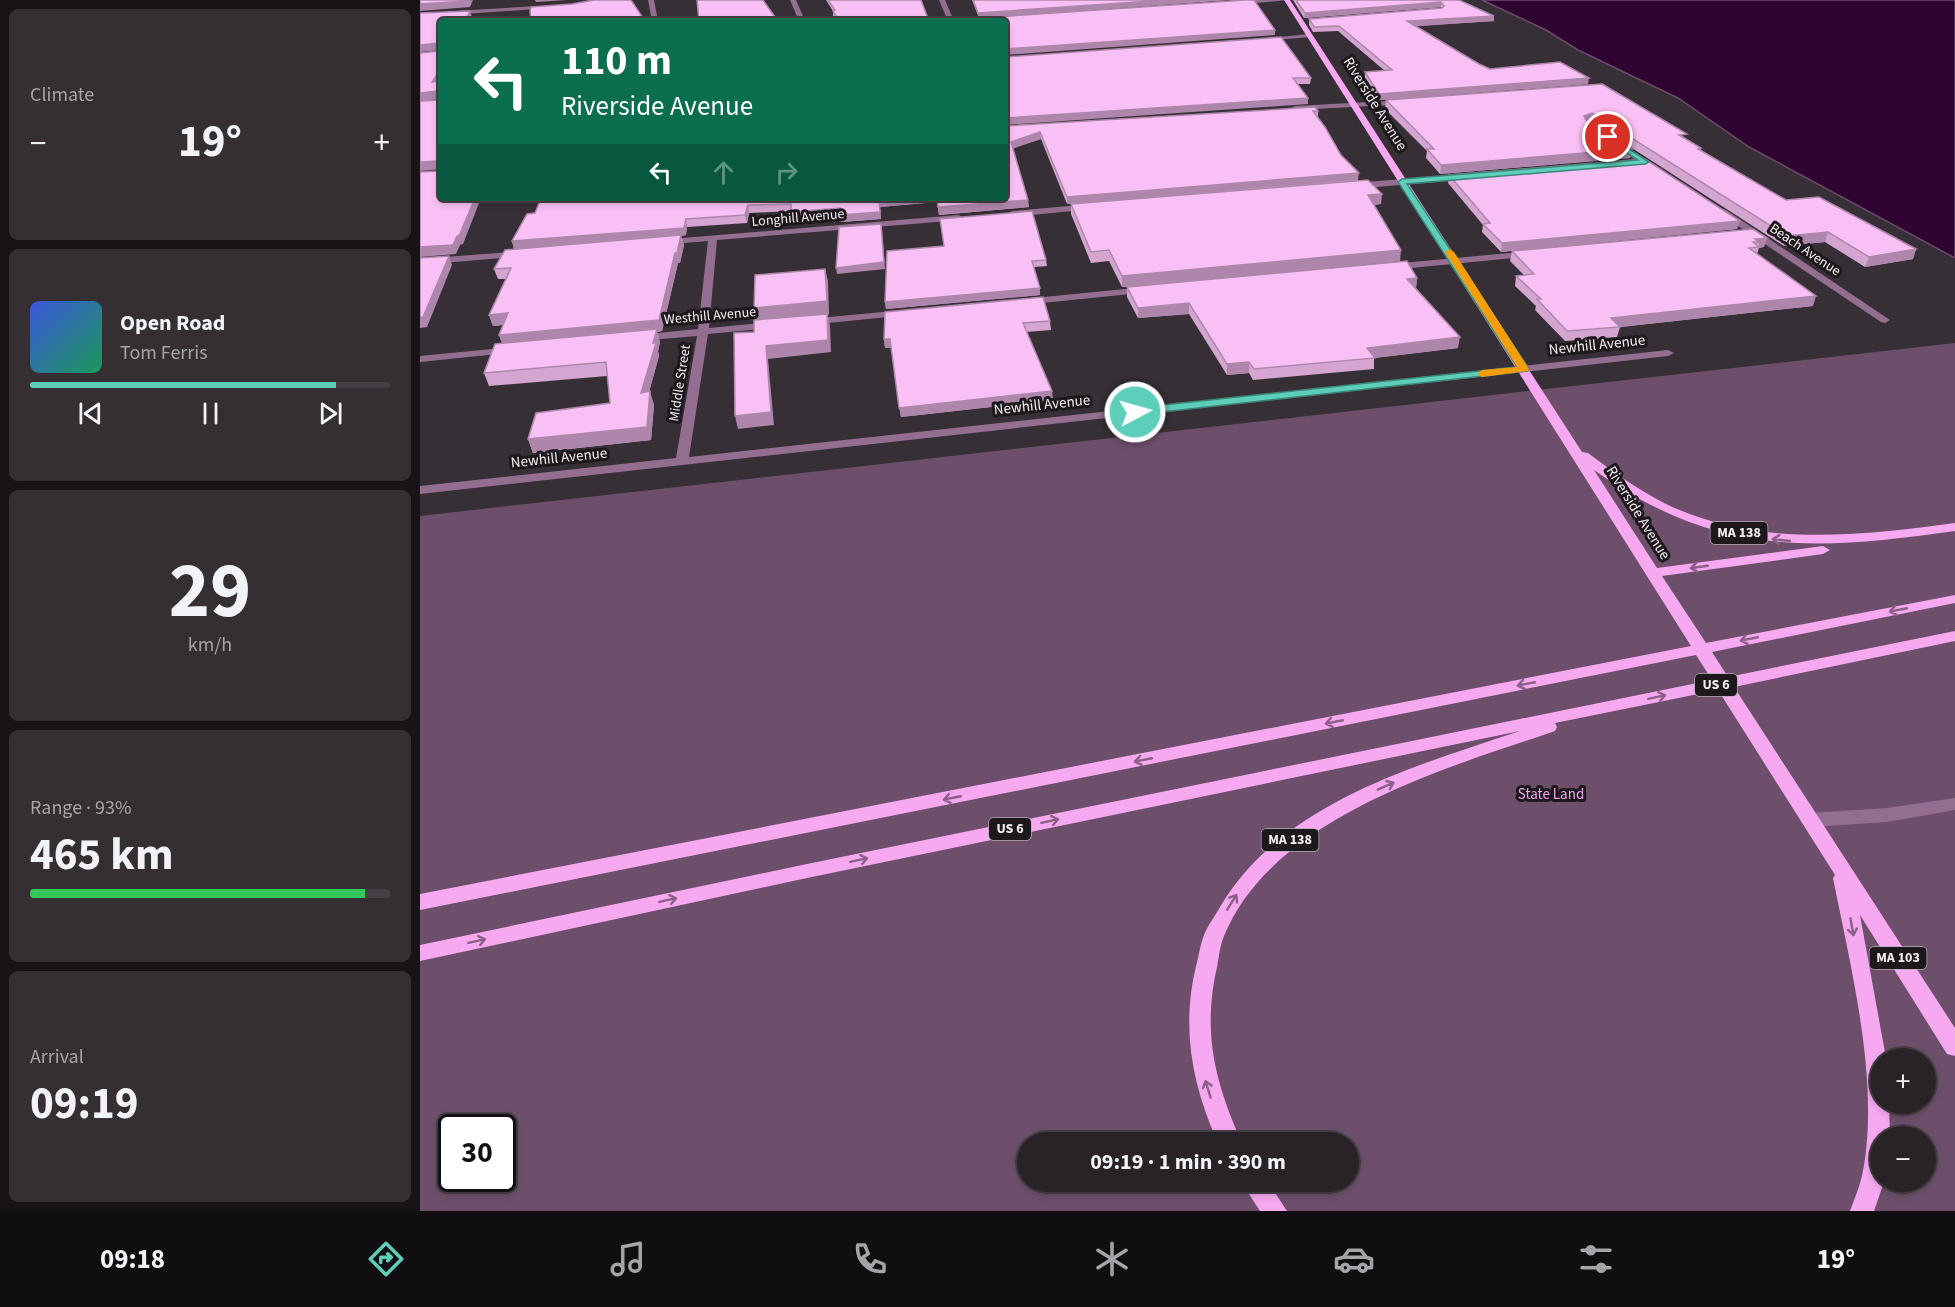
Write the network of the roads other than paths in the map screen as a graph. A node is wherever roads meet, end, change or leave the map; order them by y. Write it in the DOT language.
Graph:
graph roads {
  1 [pos="502,0"];
  2 [pos="651,0"];
  3 [pos="793,0"];
  4 [pos="942,0"];
  5 [pos="1286,0"];
  6 [pos="1225,4"];
  7 [pos="558,6"];
  8 [pos="499,10"];
  9 [pos="420,15"];
  10 [pos="499,18"];
  11 [pos="655,18"];
  12 [pos="801,18"];
  13 [pos="950,18"];
  14 [pos="1311,20"];
  15 [pos="1300,21"];
  16 [pos="1309,36"];
  17 [pos="1251,40"];
  18 [pos="1412,102"];
  19 [pos="1352,105"];
  20 [pos="1287,109"];
  21 [pos="1608,137"];
  22 [pos="1645,162"];
  23 [pos="1622,164"];
  24 [pos="1665,175"];
  25 [pos="1474,176"];
  26 [pos="1402,182"];
  27 [pos="1345,186"];
  28 [pos="1106,206"];
  29 [pos="1715,207"];
  30 [pos="999,215"];
  31 [pos="963,218"];
  32 [pos="1755,233"];
  33 [pos="1731,235"];
  34 [pos="713,238"];
  35 [pos="654,243"];
  36 [pos="537,252"];
  37 [pos="1543,253"];
  38 [pos="1455,261"];
  39 [pos="420,262"];
  40 [pos="1380,268"];
  41 [pos="1154,290"];
  42 [pos="1012,303"];
  43 [pos="917,312"];
  44 [pos="1885,320"];
  45 [pos="798,323"];
  46 [pos="786,324"];
  47 [pos="703,332"];
  48 [pos="632,339"];
  49 [pos="526,349"];
  50 [pos="1668,353"];
  51 [pos="420,359"];
  52 [pos="1524,369"];
  53 [pos="1576,451"];
  54 [pos="682,462"];
  55 [pos="420,490"];
  56 [pos="1955,526"];
  57 [pos="1923,531"];
  58 [pos="1653,573"];
  59 [pos="1955,599"];
  60 [pos="1955,636"];
  61 [pos="1600,708"];
  62 [pos="1955,804"];
  63 [pos="1810,820"];
  64 [pos="1842,869"];
  65 [pos="420,902"];
  66 [pos="420,953"];
  67 [pos="1955,1047"];
  68 [pos="1225,1132"];
  69 [pos="1261,1192"];
  70 [pos="1275,1211"];
  71 [pos="1862,1211"];
  1 -- 8 [label="street"];
  2 -- 11 [label="street"];
  3 -- 12 [label="street"];
  4 -- 13 [label="street"];
  5 -- 6 [label="street"];
  5 -- 15 [label="main road, Riverside Avenue / MA 138"];
  7 -- 8 [label="street"];
  8 -- 9 [label="street"];
  8 -- 10 [label="street"];
  14 -- 15 [label="street"];
  15 -- 16 [label="main road, Riverside Avenue / MA 138"];
  16 -- 17 [label="street"];
  16 -- 19 [label="main road, Riverside Avenue / MA 138"];
  18 -- 19 [label="street"];
  19 -- 20 [label="street"];
  19 -- 26 [label="main road, Riverside Avenue / MA 138"];
  21 -- 22 [label="street"];
  22 -- 23 [label="street"];
  22 -- 24 [label="street"];
  25 -- 26 [label="street"];
  26 -- 27 [label="street"];
  26 -- 38 [label="main road, Riverside Avenue / MA 138"];
  28 -- 30 [label="street"];
  29 -- 32 [label="street, Beach Avenue"];
  31 -- 34 [label="street, Longhill Avenue"];
  32 -- 33 [label="street"];
  32 -- 44 [label="street, Beach Avenue"];
  34 -- 35 [label="street, Longhill Avenue"];
  34 -- 47 [label="street, Middle Street"];
  36 -- 39 [label="street"];
  37 -- 38 [label="street"];
  38 -- 40 [label="street"];
  38 -- 52 [label="main road, Riverside Avenue / MA 138"];
  41 -- 42 [label="street"];
  43 -- 45 [label="street"];
  46 -- 47 [label="street, Westhill Avenue"];
  47 -- 48 [label="street, Westhill Avenue"];
  47 -- 54 [label="street, Middle Street"];
  49 -- 51 [label="street"];
  50 -- 52 [label="street, Newhill Avenue"];
  52 -- 53 [label="main road, Riverside Avenue / MA 138"];
  52 -- 54 [label="street, Newhill Avenue"];
  57 -- 53 [label="main road, MA 138, one-way"];
  53 -- 58 [label="main road, Riverside Avenue / MA 138"];
  54 -- 55 [label="street, Newhill Avenue"];
  56 -- 57 [label="main road, MA 138"];
  57 -- 58 [label="main road, one-way"];
  58 -- 63 [label="main road, Riverside Avenue / MA 138"];
  59 -- 65 [label="main road, one-way"];
  61 -- 60 [label="main road, US 6, one-way"];
  66 -- 61 [label="main road, US 6, one-way"];
  68 -- 61 [label="main road, MA 138, one-way"];
  62 -- 63 [label="street"];
  63 -- 64 [label="main road, Riverside Avenue / MA 138"];
  64 -- 67 [label="main road, Riverside Avenue / MA 103"];
  64 -- 71 [label="main road, MA 138, one-way"];
  69 -- 70 [label="main road"];
}
